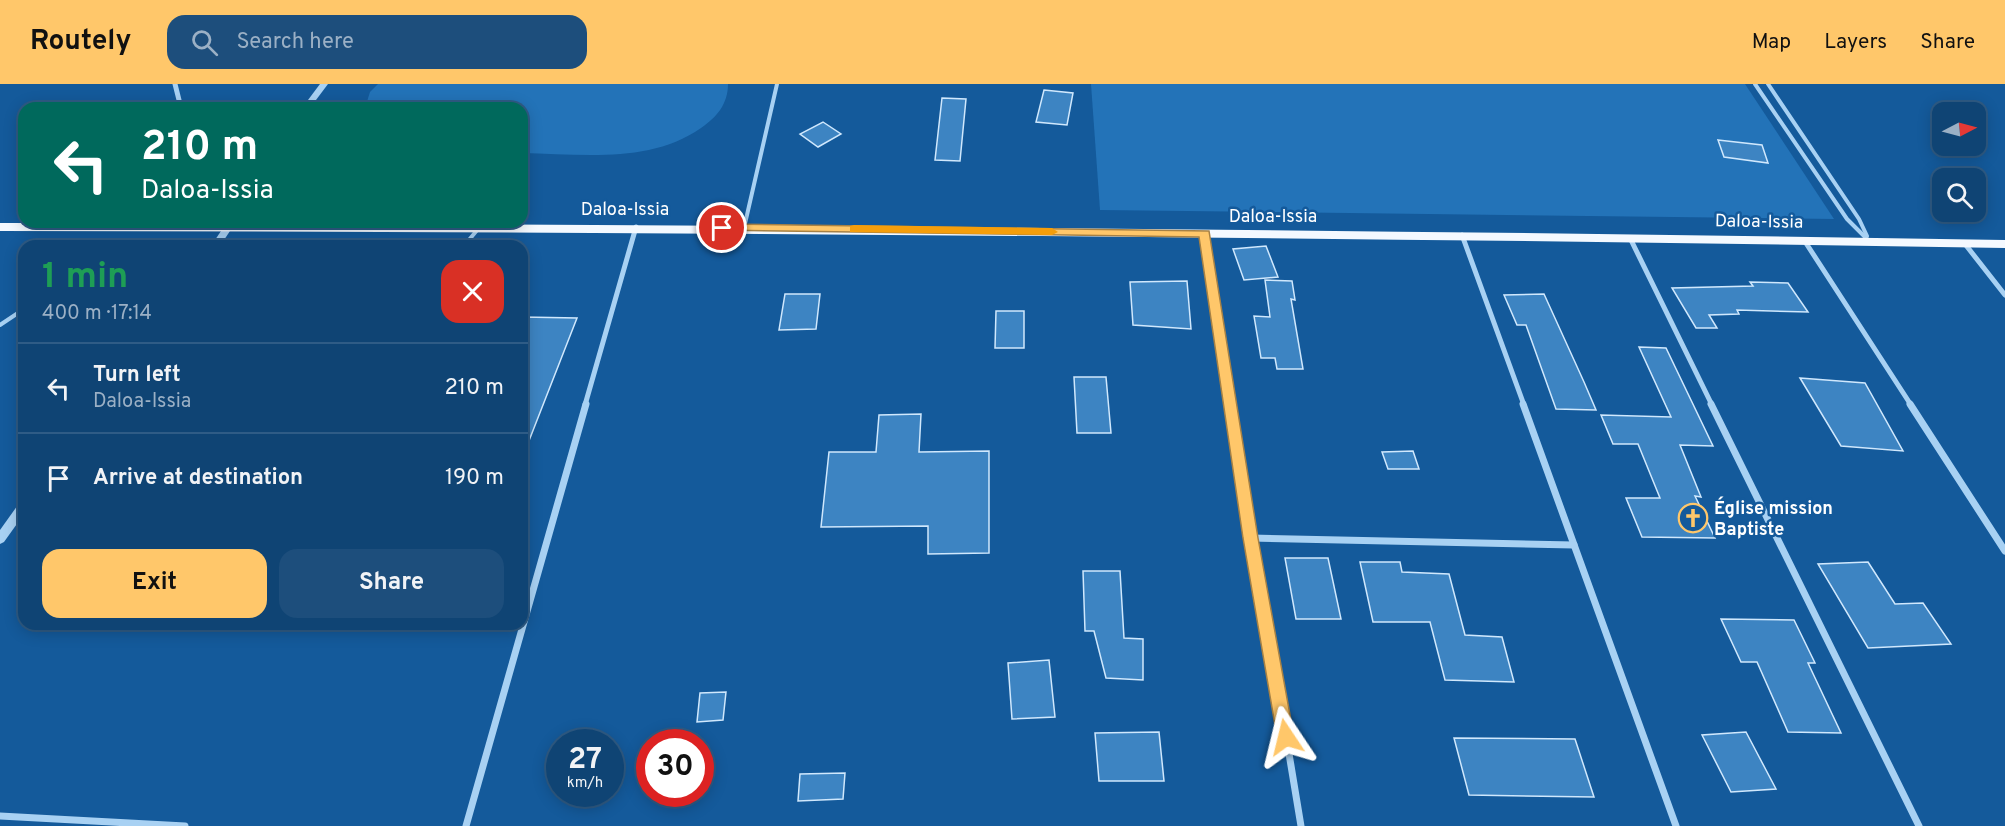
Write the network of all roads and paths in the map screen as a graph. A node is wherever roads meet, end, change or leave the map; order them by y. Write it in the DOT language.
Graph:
graph roads {
  1 [pos="175,84"];
  2 [pos="324,84"];
  3 [pos="777,84"];
  4 [pos="1755,84"];
  5 [pos="1768,84"];
  6 [pos="180,102"];
  7 [pos="310,102"];
  8 [pos="0,227"];
  9 [pos="18,227"];
  10 [pos="528,227"];
  11 [pos="636,227"];
  12 [pos="479,228"];
  13 [pos="744,228"];
  14 [pos="1204,233"];
  15 [pos="1461,235"];
  16 [pos="1630,237"];
  17 [pos="469,240"];
  18 [pos="1804,240"];
  19 [pos="1869,241"];
  20 [pos="1965,244"];
  21 [pos="2005,244"];
  22 [pos="2005,295"];
  23 [pos="18,313"];
  24 [pos="0,326"];
  25 [pos="18,514"];
  26 [pos="1251,538"];
  27 [pos="0,539"];
  28 [pos="1574,545"];
  29 [pos="2005,551"];
  30 [pos="528,608"];
  31 [pos="522,630"];
  32 [pos="0,816"];
  33 [pos="185,826"];
  34 [pos="466,826"];
  35 [pos="1301,826"];
  36 [pos="1676,826"];
  37 [pos="1919,826"];
  1 -- 6 [label="street"];
  2 -- 7 [label="street"];
  3 -- 13 [label="lane"];
  4 -- 19 [label="lane"];
  5 -- 19 [label="lane"];
  8 -- 9 [label="main road, Daloa-Issia"];
  10 -- 11 [label="main road, Daloa-Issia"];
  11 -- 13 [label="main road, Daloa-Issia"];
  11 -- 30 [label="street"];
  12 -- 17 [label="lane"];
  13 -- 14 [label="main road, Daloa-Issia"];
  14 -- 15 [label="main road, Daloa-Issia"];
  14 -- 26 [label="street"];
  15 -- 16 [label="main road, Daloa-Issia"];
  15 -- 28 [label="street"];
  16 -- 18 [label="main road, Daloa-Issia"];
  16 -- 37 [label="street"];
  18 -- 19 [label="main road, Daloa-Issia"];
  18 -- 29 [label="street"];
  19 -- 20 [label="main road, Daloa-Issia"];
  20 -- 21 [label="main road, Daloa-Issia"];
  20 -- 22 [label="street"];
  23 -- 24 [label="lane"];
  25 -- 27 [label="street"];
  26 -- 28 [label="street"];
  26 -- 35 [label="street"];
  28 -- 36 [label="street"];
  31 -- 34 [label="street"];
  32 -- 33 [label="street"];
}
